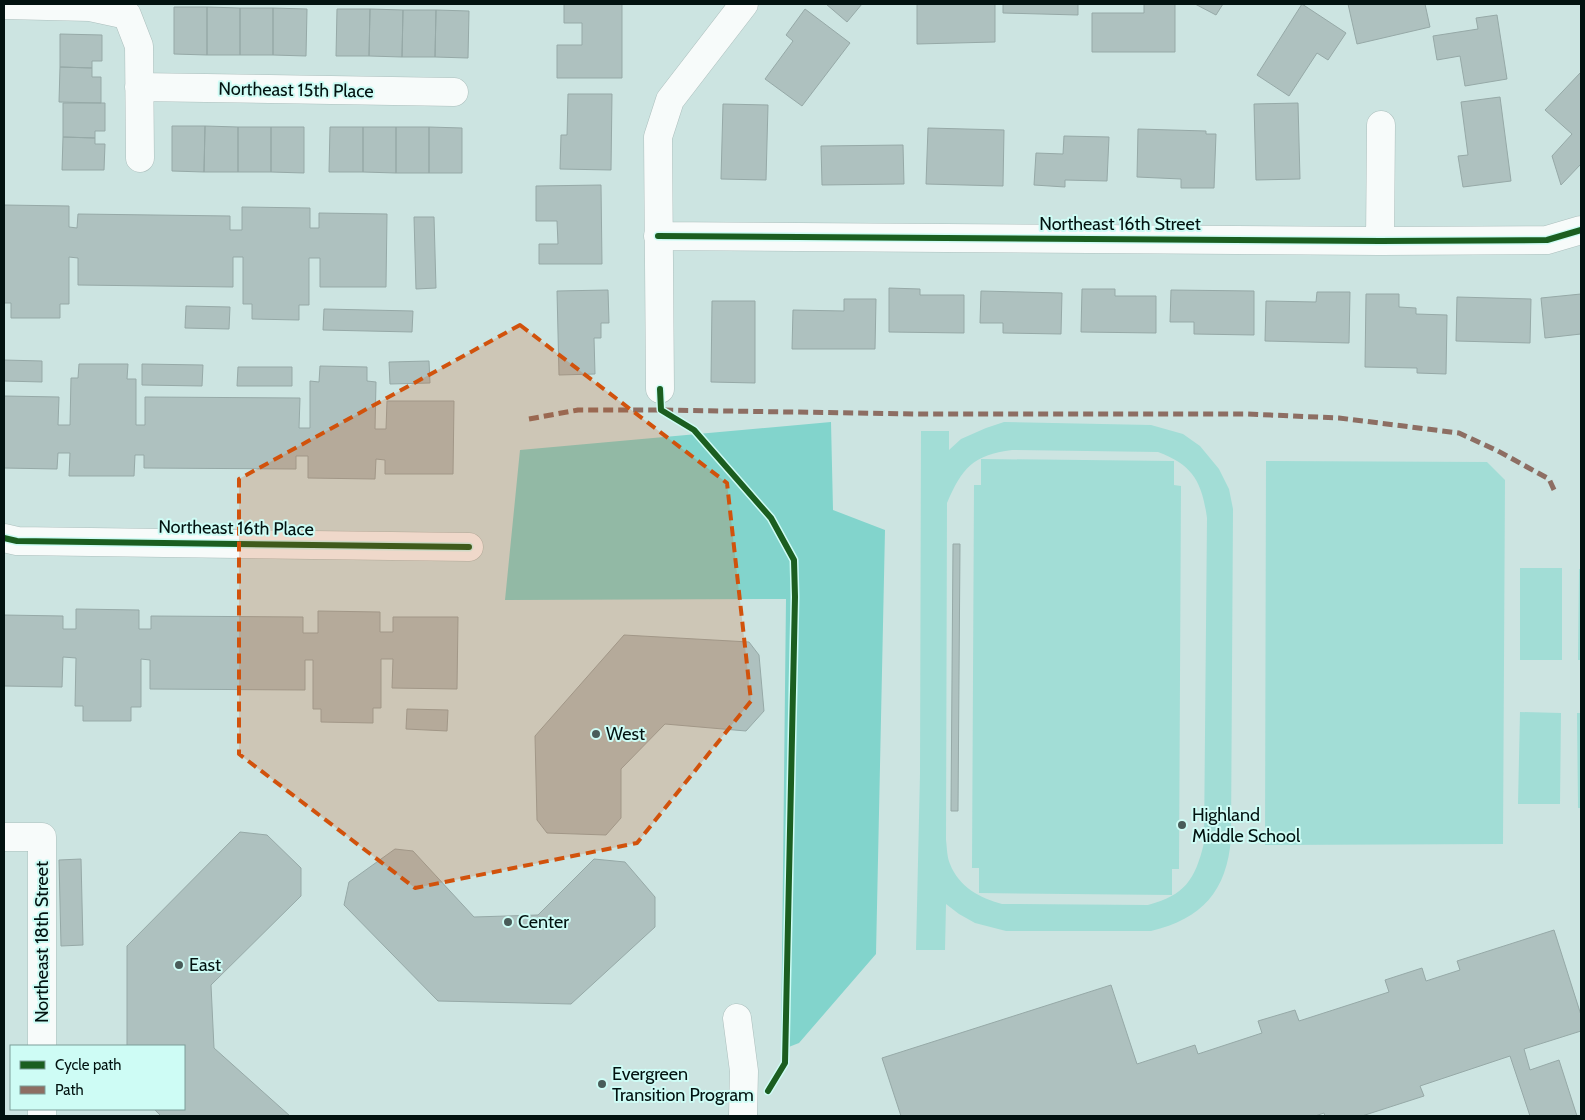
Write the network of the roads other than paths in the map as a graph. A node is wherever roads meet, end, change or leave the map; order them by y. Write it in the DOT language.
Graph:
graph roads {
  1 [pos="744,4"];
  2 [pos="4,5"];
  3 [pos="140,87"];
  4 [pos="454,92"];
  5 [pos="1381,125"];
  6 [pos="140,158"];
  7 [pos="1581,230"];
  8 [pos="658,236"];
  9 [pos="1380,241"];
  10 [pos="660,389"];
  11 [pos="4,538"];
  12 [pos="469,547"];
  13 [pos="4,837"];
  14 [pos="737,1018"];
  15 [pos="42,1045"];
  16 [pos="743,1116"];
  1 -- 8 [label="street"];
  2 -- 3 [label="street"];
  3 -- 4 [label="street, Northeast 15th Place"];
  3 -- 6 [label="street"];
  5 -- 9 [label="street"];
  7 -- 9 [label="street, Northeast 16th Street"];
  8 -- 9 [label="street, Northeast 16th Street"];
  8 -- 10 [label="street"];
  11 -- 12 [label="street, Northeast 16th Place"];
  13 -- 15 [label="street, Northeast 18th Street"];
  14 -- 16 [label="street"];
}
